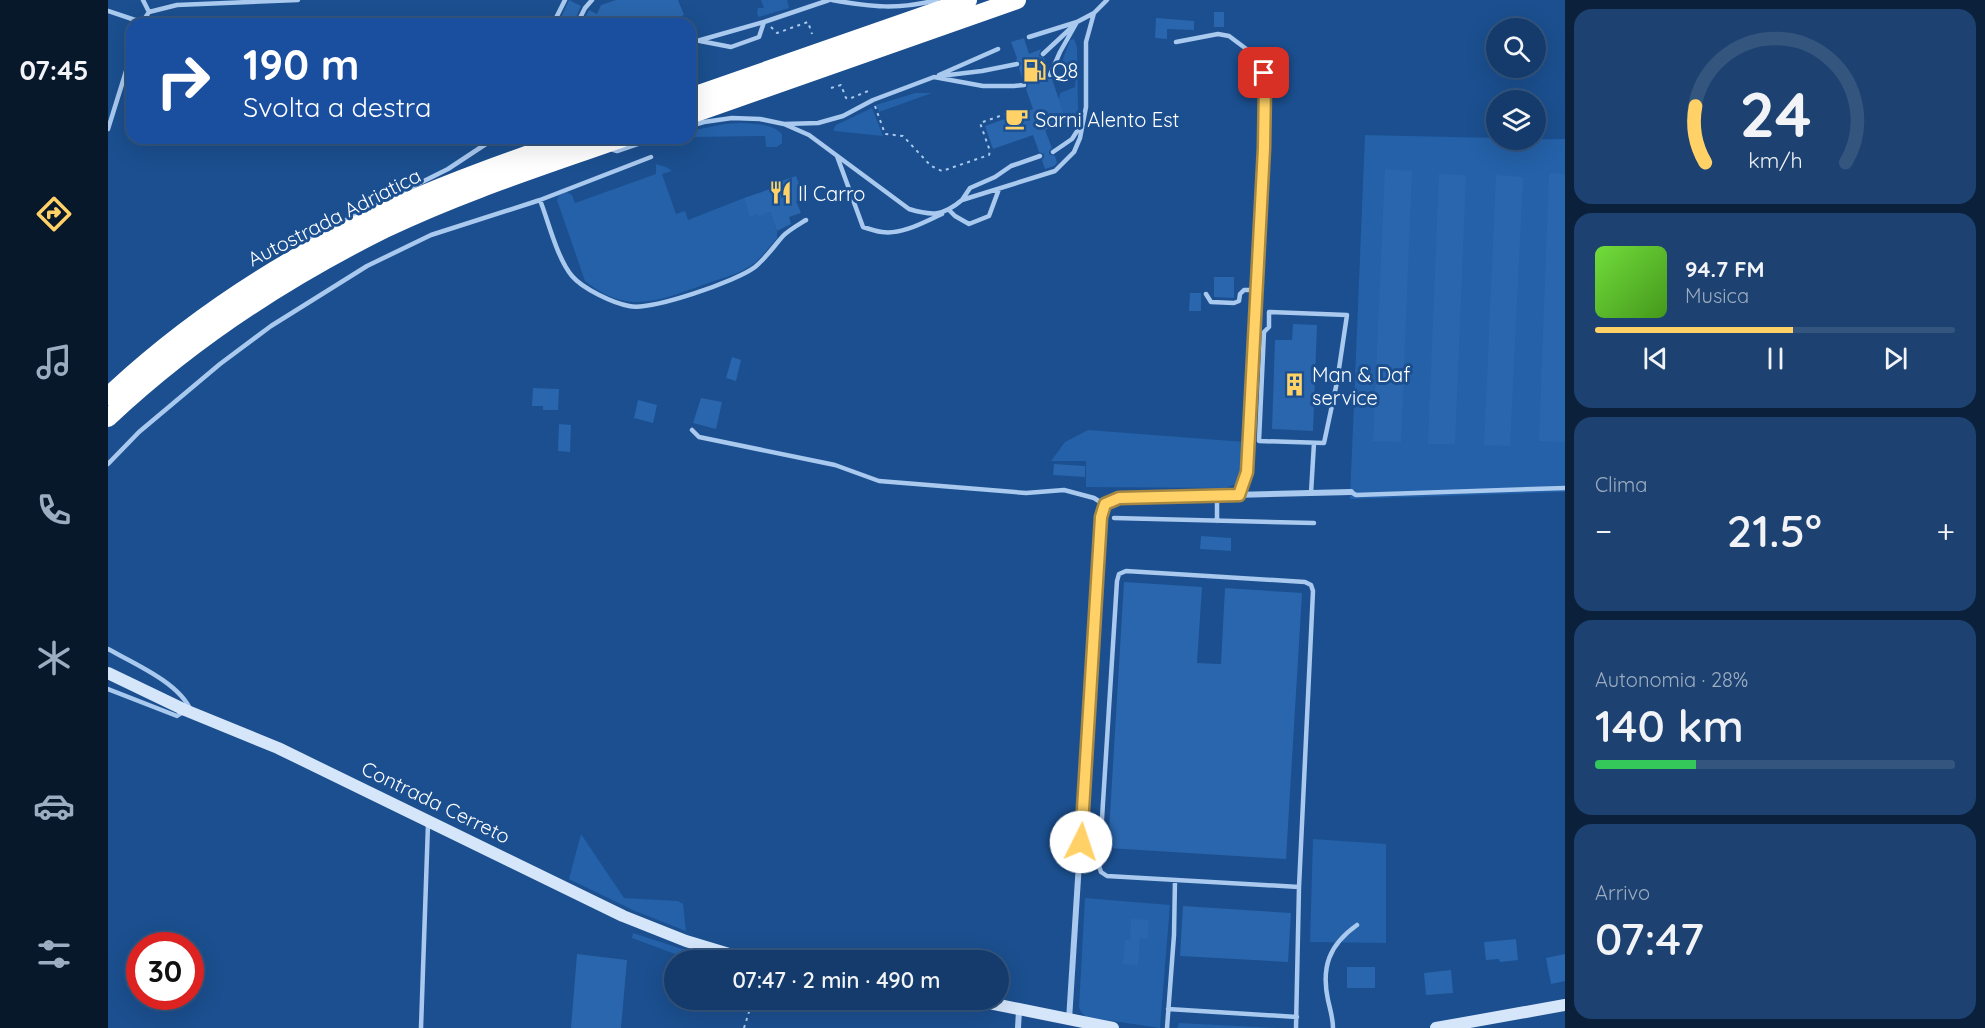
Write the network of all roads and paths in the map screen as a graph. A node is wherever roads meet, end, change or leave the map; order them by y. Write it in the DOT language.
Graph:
graph roads {
  1 [pos="143,0"];
  2 [pos="298,0"];
  3 [pos="565,0"];
  4 [pos="592,0"];
  5 [pos="831,0"];
  6 [pos="937,0"];
  7 [pos="968,0"];
  8 [pos="1017,0"];
  9 [pos="1107,0"];
  10 [pos="108,11"];
  11 [pos="149,12"];
  12 [pos="1094,13"];
  13 [pos="127,18"];
  14 [pos="145,18"];
  15 [pos="556,18"];
  16 [pos="580,18"];
  17 [pos="764,22"];
  18 [pos="1077,22"];
  19 [pos="812,34"];
  20 [pos="1029,37"];
  21 [pos="698,41"];
  22 [pos="1176,42"];
  23 [pos="998,49"];
  24 [pos="1043,54"];
  25 [pos="1017,64"];
  26 [pos="126,71"];
  27 [pos="1050,75"];
  28 [pos="934,77"];
  29 [pos="1024,85"];
  30 [pos="831,88"];
  31 [pos="696,96"];
  32 [pos="873,100"];
  33 [pos="696,113"];
  34 [pos="1016,115"];
  35 [pos="1083,122"];
  36 [pos="696,124"];
  37 [pos="784,124"];
  38 [pos="108,129"];
  39 [pos="487,144"];
  40 [pos="557,144"];
  41 [pos="606,144"];
  42 [pos="637,144"];
  43 [pos="600,146"];
  44 [pos="1053,152"];
  45 [pos="837,156"];
  46 [pos="1040,156"];
  47 [pos="651,157"];
  48 [pos="999,189"];
  49 [pos="540,200"];
  50 [pos="962,200"];
  51 [pos="950,210"];
  52 [pos="806,220"];
  53 [pos="303,254"];
  54 [pos="1257,290"];
  55 [pos="1206,294"];
  56 [pos="108,396"];
  57 [pos="108,418"];
  58 [pos="692,430"];
  59 [pos="1314,443"];
  60 [pos="108,464"];
  61 [pos="1565,488"];
  62 [pos="1352,492"];
  63 [pos="1311,493"];
  64 [pos="1239,495"];
  65 [pos="1217,496"];
  66 [pos="1105,504"];
  67 [pos="1114,518"];
  68 [pos="1217,521"];
  69 [pos="1314,523"];
  70 [pos="108,649"];
  71 [pos="108,673"];
  72 [pos="108,689"];
  73 [pos="189,712"];
  74 [pos="428,820"];
  75 [pos="1175,880"];
  76 [pos="1299,887"];
  77 [pos="1357,925"];
  78 [pos="716,950"];
  79 [pos="1565,1005"];
  80 [pos="1009,1008"];
  81 [pos="1168,1009"];
  82 [pos="750,1010"];
  83 [pos="1018,1010"];
  84 [pos="1297,1017"];
  85 [pos="1069,1020"];
  86 [pos="421,1028"];
  87 [pos="744,1028"];
  88 [pos="1018,1028"];
  89 [pos="1113,1028"];
  90 [pos="1167,1028"];
  91 [pos="1296,1028"];
  92 [pos="1332,1028"];
  93 [pos="1436,1028"];
  1 -- 11 [label="lane"];
  2 -- 11 [label="lane"];
  3 -- 15 [label="lane"];
  4 -- 16 [label="lane"];
  5 -- 6 [label="lane"];
  5 -- 17 [label="lane"];
  7 -- 31 [label="highway"];
  8 -- 33 [label="highway"];
  9 -- 12 [label="lane"];
  10 -- 13 [label="lane"];
  11 -- 14 [label="lane"];
  12 -- 18 [label="lane"];
  12 -- 35 [label="lane"];
  17 -- 19 [label="path"];
  17 -- 21 [label="lane"];
  17 -- 21 [label="lane"];
  18 -- 20 [label="lane"];
  18 -- 24 [label="lane"];
  18 -- 27 [label="lane"];
  22 -- 54 [label="lane"];
  23 -- 28 [label="lane"];
  25 -- 28 [label="lane"];
  26 -- 38 [label="lane"];
  28 -- 29 [label="lane"];
  28 -- 32 [label="lane"];
  30 -- 32 [label="path"];
  32 -- 34 [label="path"];
  32 -- 37 [label="lane"];
  35 -- 44 [label="lane"];
  35 -- 48 [label="lane"];
  36 -- 37 [label="lane"];
  37 -- 45 [label="lane"];
  39 -- 53 [label="lane"];
  40 -- 53 [label="highway, Autostrada Adriatica"];
  41 -- 43 [label="highway, Autostrada Adriatica"];
  42 -- 43 [label="lane"];
  43 -- 57 [label="highway, Autostrada Adriatica"];
  45 -- 51 [label="lane"];
  45 -- 51 [label="lane"];
  46 -- 50 [label="lane"];
  47 -- 49 [label="lane"];
  48 -- 50 [label="lane"];
  48 -- 51 [label="lane"];
  49 -- 52 [label="lane"];
  49 -- 60 [label="lane"];
  50 -- 51 [label="lane"];
  53 -- 56 [label="highway, Autostrada Adriatica"];
  54 -- 55 [label="lane"];
  54 -- 64 [label="lane"];
  58 -- 66 [label="lane"];
  59 -- 59 [label="lane"];
  59 -- 63 [label="lane"];
  61 -- 62 [label="lane"];
  62 -- 63 [label="street"];
  63 -- 64 [label="street"];
  64 -- 65 [label="street"];
  65 -- 66 [label="street"];
  65 -- 68 [label="lane"];
  66 -- 85 [label="street"];
  67 -- 68 [label="lane"];
  68 -- 69 [label="lane"];
  70 -- 73 [label="lane"];
  71 -- 73 [label="main road, Contrada Cerreto"];
  72 -- 73 [label="lane"];
  73 -- 74 [label="main road, Contrada Cerreto"];
  74 -- 78 [label="main road, Contrada Cerreto"];
  74 -- 86 [label="lane"];
  75 -- 76 [label="lane"];
  75 -- 76 [label="lane"];
  75 -- 81 [label="lane"];
  76 -- 84 [label="lane"];
  77 -- 92 [label="lane"];
  79 -- 93 [label="main road"];
  80 -- 83 [label="main road"];
  81 -- 84 [label="lane"];
  81 -- 90 [label="lane"];
  82 -- 87 [label="path"];
  83 -- 85 [label="main road"];
  83 -- 88 [label="street"];
  84 -- 91 [label="lane"];
  85 -- 89 [label="main road"];
}
